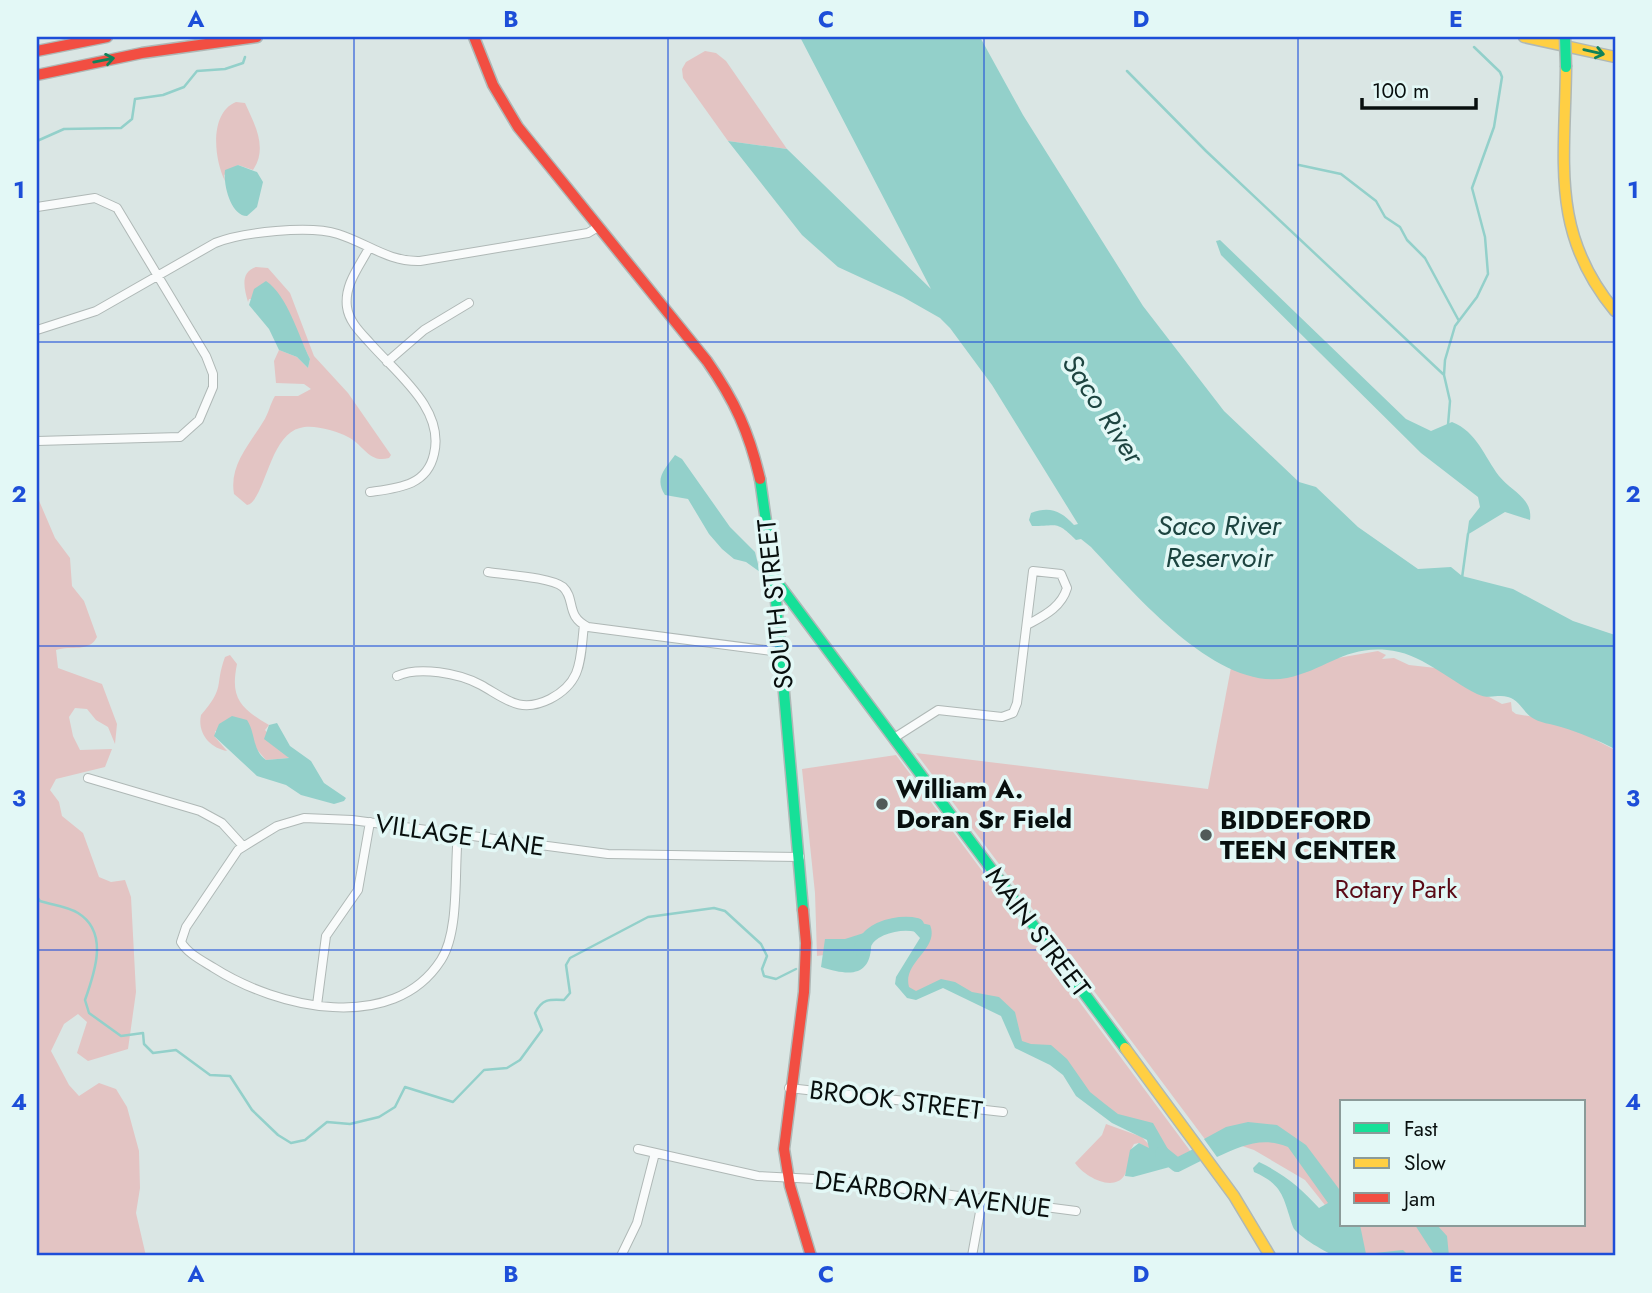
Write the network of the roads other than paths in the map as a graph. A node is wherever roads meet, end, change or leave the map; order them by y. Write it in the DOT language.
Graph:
graph roads {
  1 [pos="107,37"];
  2 [pos="257,37"];
  3 [pos="1524,37"];
  4 [pos="1565,37"];
  5 [pos="475,39"];
  6 [pos="37,51"];
  7 [pos="1615,57"];
  8 [pos="37,75"];
  9 [pos="37,207"];
  10 [pos="598,227"];
  11 [pos="369,248"];
  12 [pos="158,276"];
  13 [pos="469,303"];
  14 [pos="1615,311"];
  15 [pos="37,330"];
  16 [pos="387,362"];
  17 [pos="37,441"];
  18 [pos="370,492"];
  19 [pos="488,572"];
  20 [pos="774,578"];
  21 [pos="584,625"];
  22 [pos="1027,625"];
  23 [pos="780,652"];
  24 [pos="397,676"];
  25 [pos="894,738"];
  26 [pos="88,778"];
  27 [pos="370,822"];
  28 [pos="458,834"];
  29 [pos="243,846"];
  30 [pos="800,856"];
  31 [pos="317,1005"];
  32 [pos="789,1088"];
  33 [pos="1003,1112"];
  34 [pos="638,1149"];
  35 [pos="655,1153"];
  36 [pos="789,1179"];
  37 [pos="982,1201"];
  38 [pos="1076,1211"];
  39 [pos="621,1256"];
  40 [pos="811,1256"];
  41 [pos="972,1256"];
  42 [pos="1270,1256"];
  1 -- 6 [label="main road"];
  8 -- 2 [label="main road, one-way"];
  3 -- 7 [label="main road, one-way"];
  4 -- 14 [label="main road, bridge"];
  5 -- 10 [label="main road, SOUTH STREET"];
  9 -- 12 [label="street"];
  10 -- 11 [label="street"];
  10 -- 20 [label="main road, SOUTH STREET"];
  11 -- 12 [label="street"];
  11 -- 16 [label="street"];
  12 -- 15 [label="street"];
  12 -- 17 [label="street"];
  13 -- 16 [label="street"];
  16 -- 18 [label="street"];
  19 -- 21 [label="street"];
  20 -- 23 [label="main road, SOUTH STREET"];
  20 -- 25 [label="main road, MAIN STREET"];
  21 -- 23 [label="street"];
  21 -- 24 [label="street"];
  22 -- 22 [label="street"];
  22 -- 25 [label="street"];
  23 -- 30 [label="main road, SOUTH STREET"];
  25 -- 42 [label="main road, MAIN STREET"];
  26 -- 29 [label="street"];
  27 -- 28 [label="street, VILLAGE LANE"];
  27 -- 29 [label="street, VILLAGE LANE"];
  27 -- 31 [label="street"];
  28 -- 30 [label="street, VILLAGE LANE"];
  28 -- 31 [label="street"];
  29 -- 31 [label="street, VILLAGE LANE"];
  30 -- 32 [label="main road, SOUTH STREET"];
  32 -- 33 [label="street, BROOK STREET"];
  32 -- 36 [label="main road, SOUTH STREET"];
  34 -- 35 [label="street, DEARBORN AVENUE"];
  35 -- 36 [label="street, DEARBORN AVENUE"];
  35 -- 39 [label="street"];
  36 -- 37 [label="street, DEARBORN AVENUE"];
  36 -- 40 [label="main road, SOUTH STREET"];
  37 -- 38 [label="street, DEARBORN AVENUE"];
  37 -- 41 [label="street"];
}
